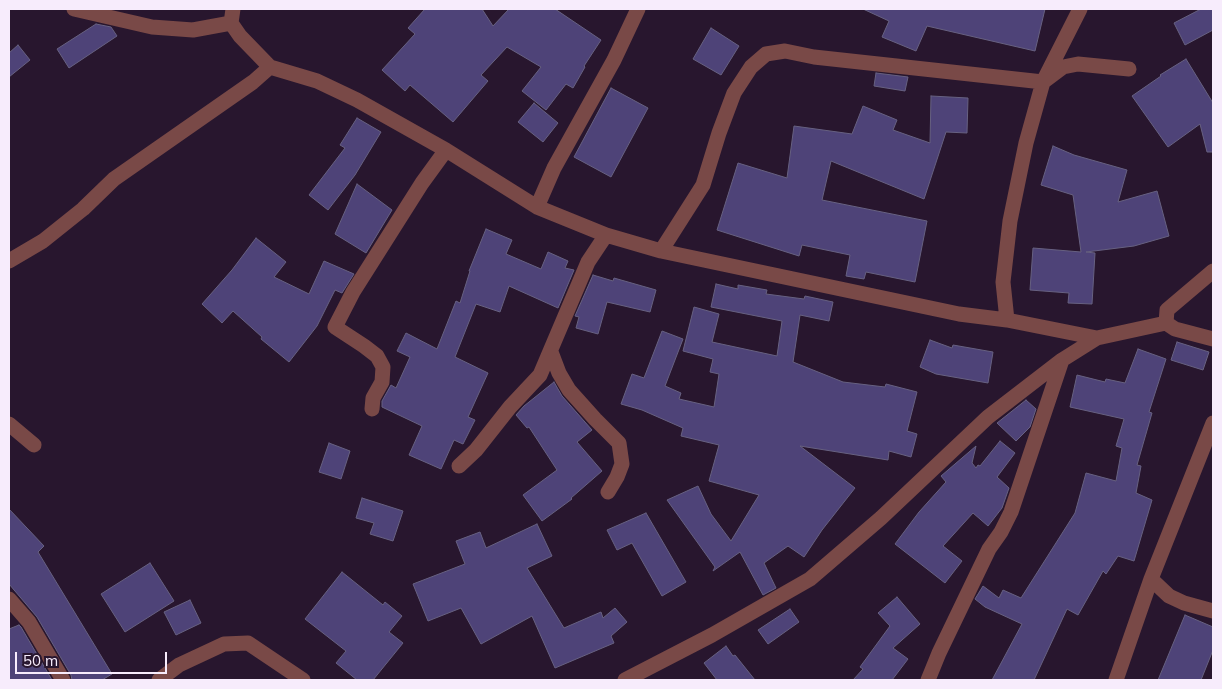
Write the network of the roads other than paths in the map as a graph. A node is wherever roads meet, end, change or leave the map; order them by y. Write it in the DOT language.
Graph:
graph roads {
  1 [pos="74,9"];
  2 [pos="638,9"];
  3 [pos="1080,9"];
  4 [pos="232,16"];
  5 [pos="270,67"];
  6 [pos="1129,69"];
  7 [pos="1044,82"];
  8 [pos="446,150"];
  9 [pos="537,207"];
  10 [pos="606,235"];
  11 [pos="661,251"];
  12 [pos="9,261"];
  13 [pos="1213,271"];
  14 [pos="1007,320"];
  15 [pos="1166,323"];
  16 [pos="1097,338"];
  17 [pos="1213,339"];
  18 [pos="551,352"];
  19 [pos="1062,360"];
  20 [pos="372,409"];
  21 [pos="1213,423"];
  22 [pos="9,424"];
  23 [pos="34,445"];
  24 [pos="459,466"];
  25 [pos="608,492"];
  26 [pos="1151,580"];
  27 [pos="9,599"];
  28 [pos="1213,611"];
  29 [pos="63,680"];
  30 [pos="159,680"];
  31 [pos="303,680"];
  32 [pos="625,680"];
  33 [pos="928,680"];
  34 [pos="1116,680"];
  1 -- 4 [label="street"];
  2 -- 9 [label="street"];
  3 -- 7 [label="street"];
  4 -- 5 [label="street"];
  5 -- 8 [label="street"];
  5 -- 12 [label="street"];
  6 -- 7 [label="street"];
  7 -- 11 [label="street"];
  7 -- 14 [label="street"];
  8 -- 9 [label="street"];
  8 -- 20 [label="street"];
  9 -- 10 [label="street"];
  10 -- 11 [label="street"];
  10 -- 18 [label="street"];
  11 -- 14 [label="street"];
  13 -- 15 [label="street"];
  14 -- 16 [label="street"];
  15 -- 16 [label="street"];
  15 -- 17 [label="street"];
  16 -- 19 [label="street"];
  18 -- 24 [label="street"];
  18 -- 25 [label="street"];
  19 -- 32 [label="street"];
  19 -- 33 [label="street"];
  21 -- 26 [label="street"];
  22 -- 23 [label="street"];
  26 -- 28 [label="street"];
  26 -- 34 [label="street"];
  27 -- 29 [label="street"];
  30 -- 31 [label="street"];
}
